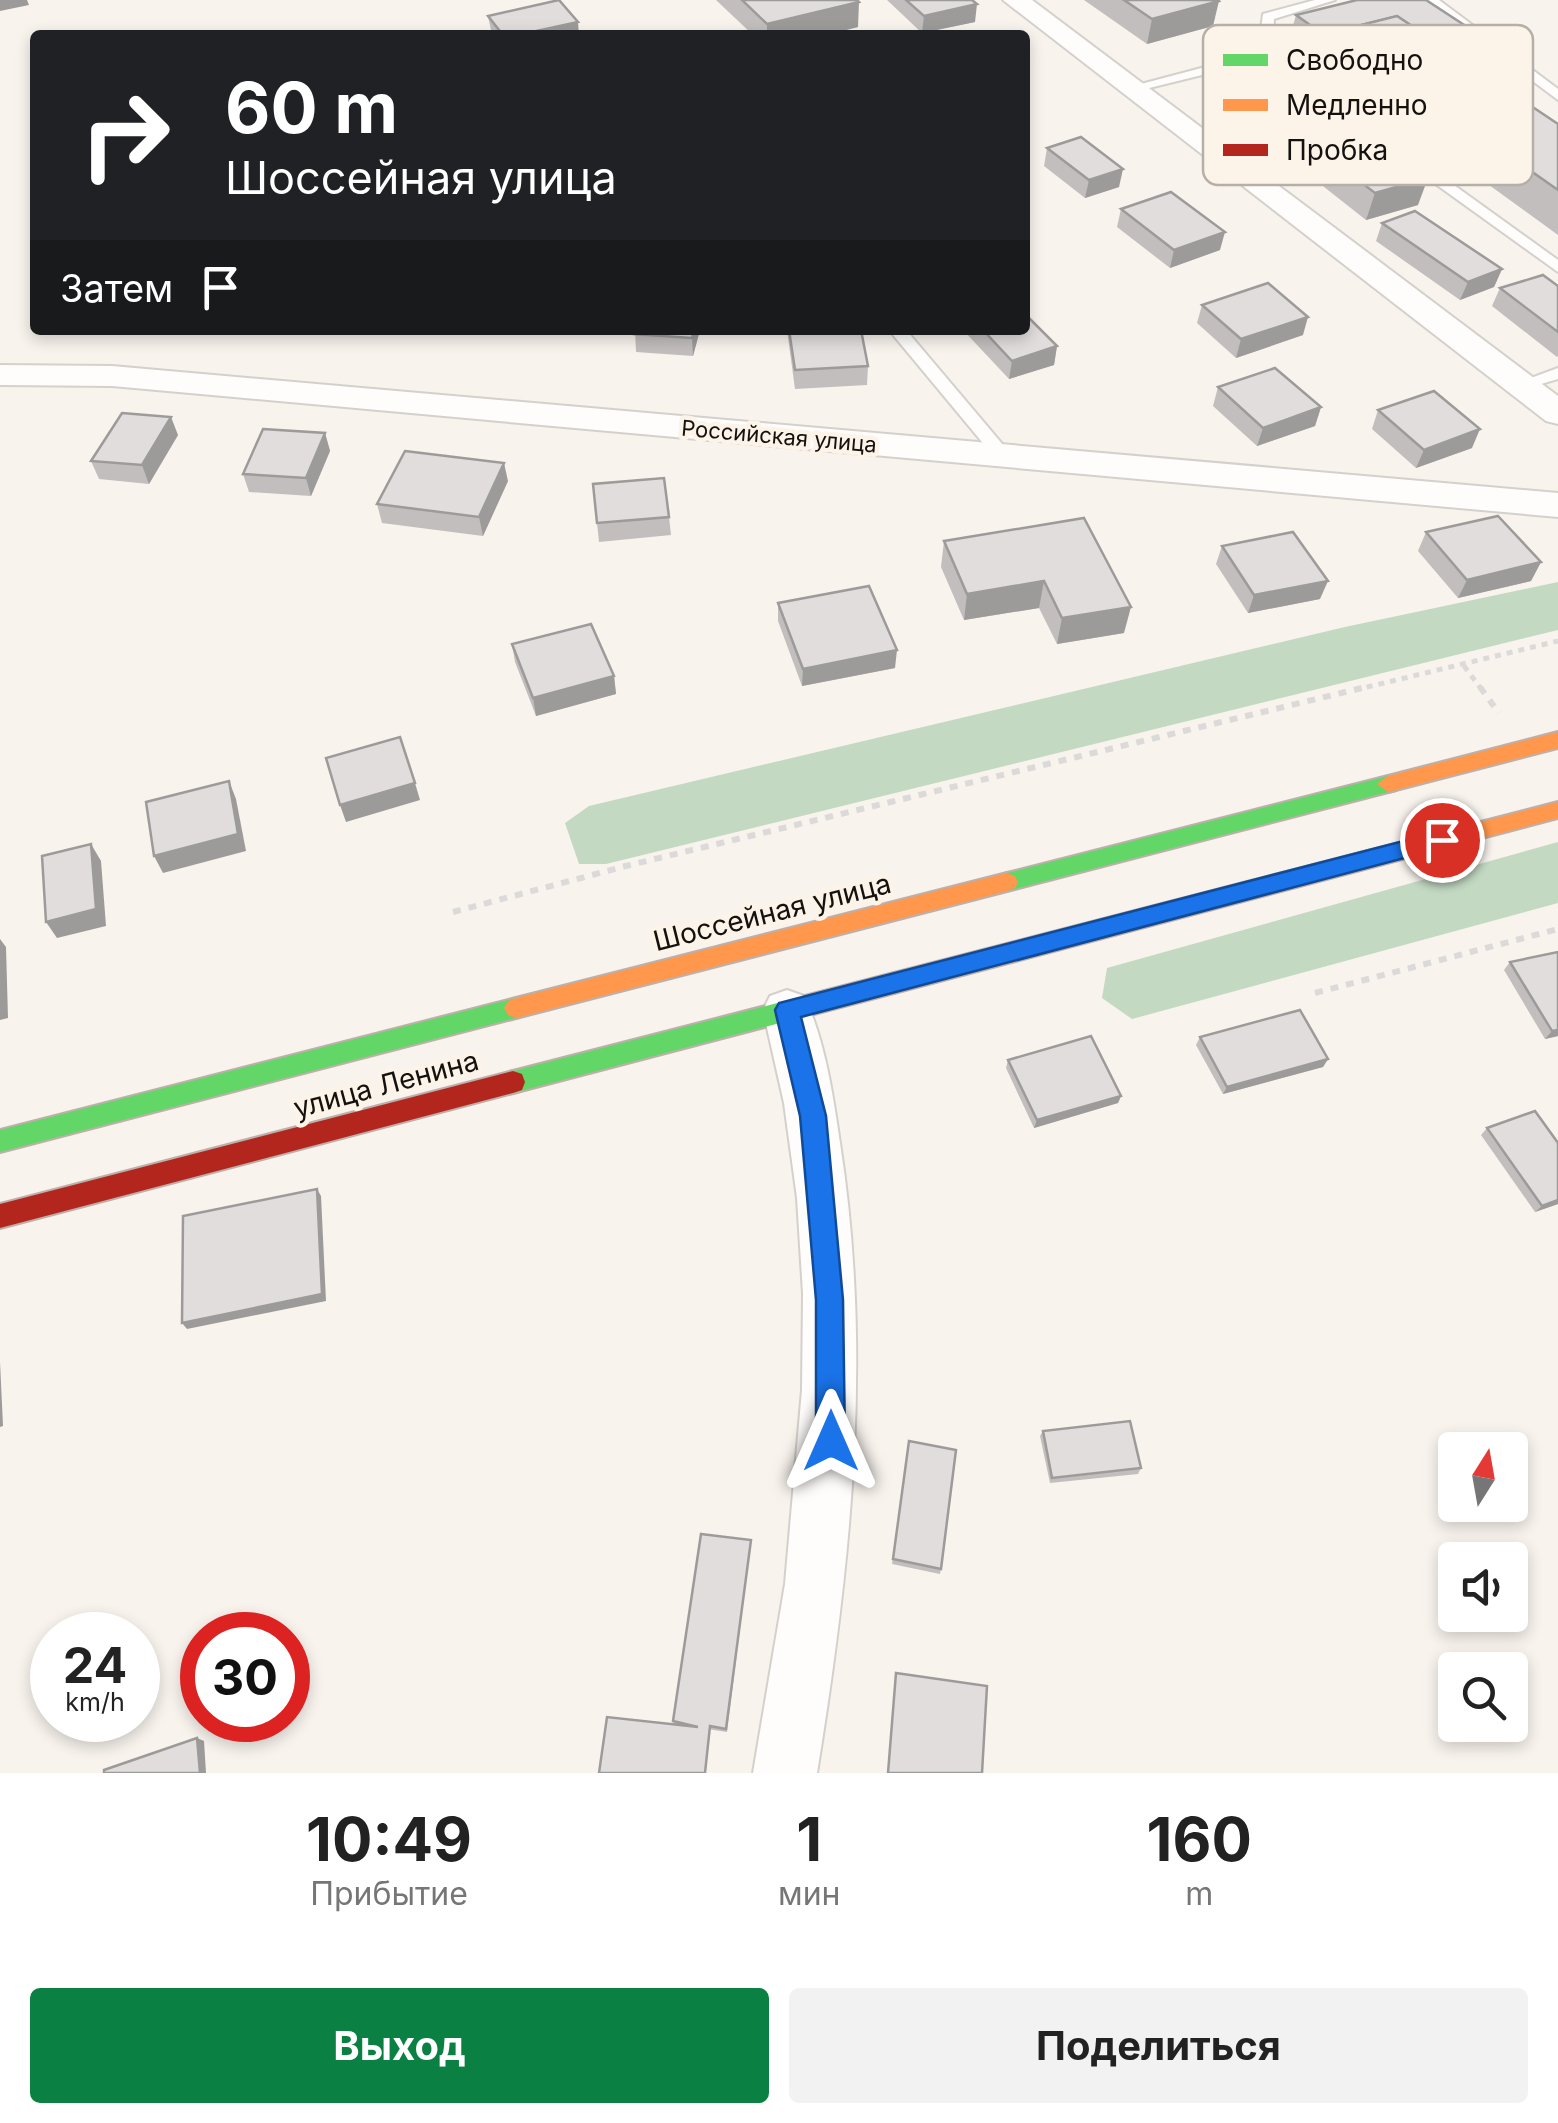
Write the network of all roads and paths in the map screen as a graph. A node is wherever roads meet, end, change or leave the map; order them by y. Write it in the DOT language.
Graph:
graph roads {
  1 [pos="1016,0"];
  2 [pos="1329,0"];
  3 [pos="1431,0"];
  4 [pos="1268,25"];
  5 [pos="1464,25"];
  6 [pos="1203,71"];
  7 [pos="1533,77"];
  8 [pos="1133,88"];
  9 [pos="1558,96"];
  10 [pos="1203,142"];
  11 [pos="1260,185"];
  12 [pos="1445,185"];
  13 [pos="1558,267"];
  14 [pos="901,335"];
  15 [pos="1558,374"];
  16 [pos="0,375"];
  17 [pos="1521,385"];
  18 [pos="1558,413"];
  19 [pos="1003,456"];
  20 [pos="1558,505"];
  21 [pos="1558,641"];
  22 [pos="1558,740"];
  23 [pos="1558,810"];
  24 [pos="453,912"];
  25 [pos="1558,929"];
  26 [pos="1315,992"];
  27 [pos="787,1010"];
  28 [pos="0,1142"];
  29 [pos="0,1216"];
  30 [pos="784,1773"];
  1 -- 8 [label="street"];
  2 -- 4 [label="lane"];
  3 -- 5 [label="lane"];
  6 -- 8 [label="lane"];
  7 -- 9 [label="lane"];
  8 -- 10 [label="street"];
  11 -- 17 [label="street"];
  12 -- 13 [label="lane"];
  14 -- 19 [label="lane"];
  15 -- 17 [label="lane"];
  16 -- 19 [label="street, Российская улица"];
  17 -- 18 [label="street"];
  19 -- 20 [label="street, Российская улица"];
  21 -- 24 [label="path"];
  22 -- 28 [label="main road, Шоссейная улица"];
  23 -- 27 [label="main road"];
  25 -- 26 [label="path"];
  27 -- 29 [label="main road, улица Ленина"];
  27 -- 30 [label="street"];
}
